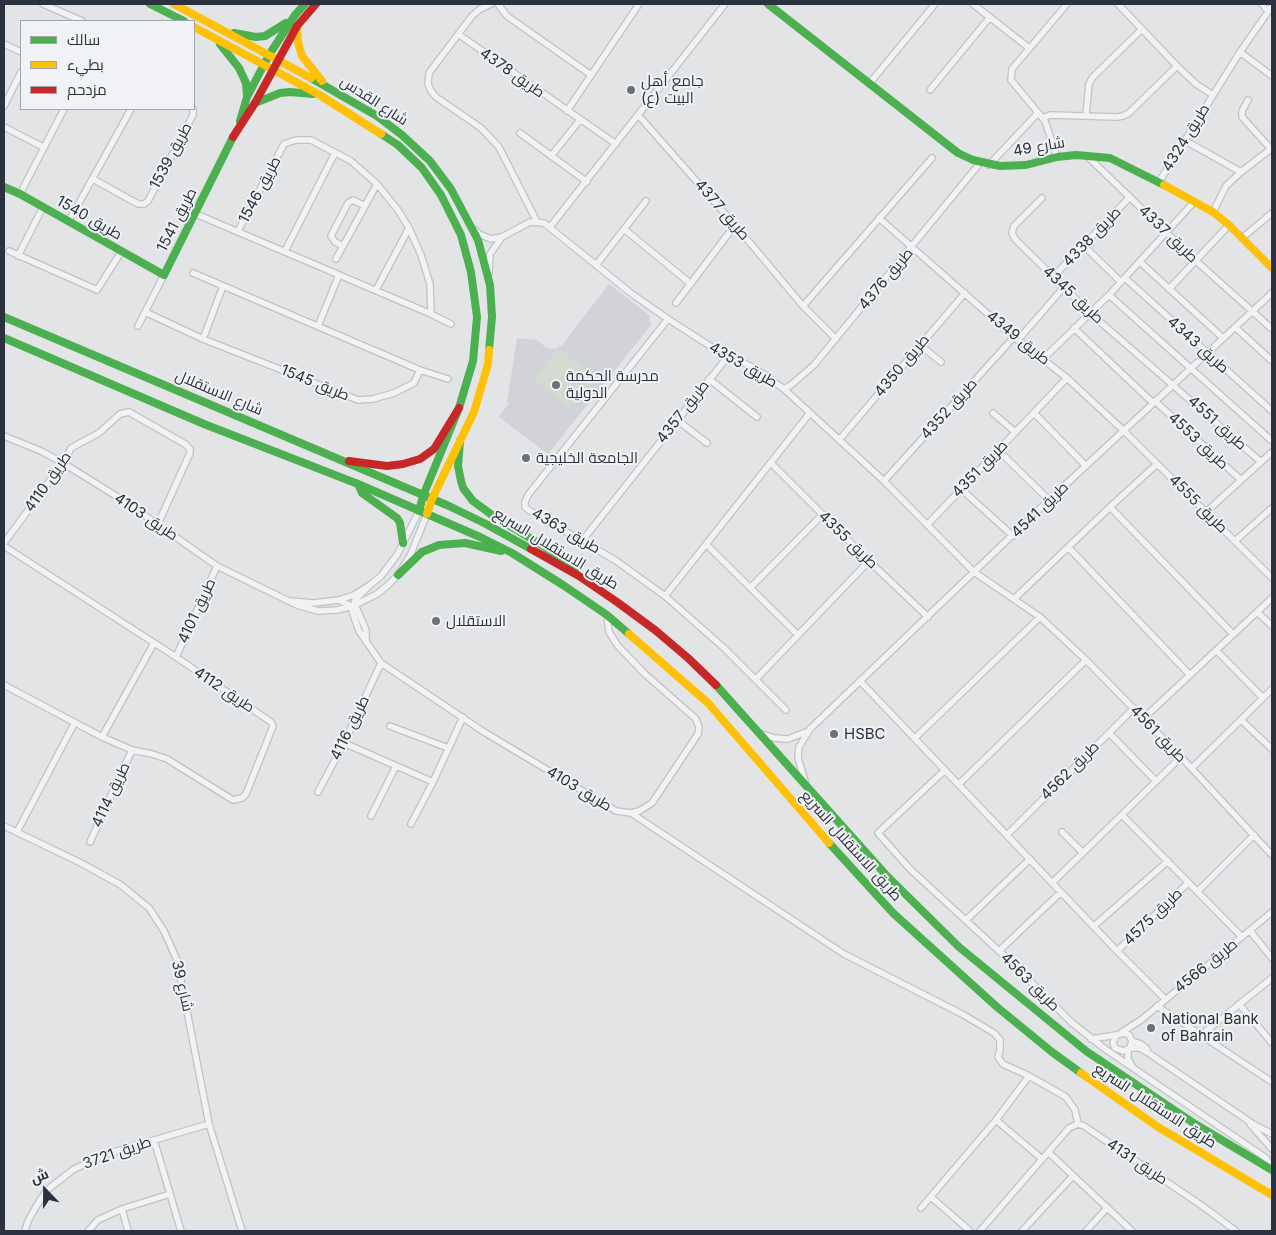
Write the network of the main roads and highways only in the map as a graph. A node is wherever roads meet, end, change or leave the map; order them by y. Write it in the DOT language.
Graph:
graph roads {
  1 [pos="150,4"];
  2 [pos="174,4"];
  3 [pos="304,4"];
  4 [pos="316,4"];
  5 [pos="768,4"];
  6 [pos="295,15"];
  7 [pos="182,20"];
  8 [pos="297,26"];
  9 [pos="195,28"];
  10 [pos="223,30"];
  11 [pos="217,40"];
  12 [pos="269,55"];
  13 [pos="278,59"];
  14 [pos="264,64"];
  15 [pos="273,69"];
  16 [pos="329,88"];
  17 [pos="318,94"];
  18 [pos="247,96"];
  19 [pos="254,103"];
  20 [pos="239,126"];
  21 [pos="5,190"];
  22 [pos="1272,268"];
  23 [pos="164,275"];
  24 [pos="4,317"];
  25 [pos="4,338"];
  26 [pos="459,408"];
  27 [pos="460,442"];
  28 [pos="342,461"];
  29 [pos="358,484"];
  30 [pos="423,496"];
  31 [pos="432,499"];
  32 [pos="419,511"];
  33 [pos="427,514"];
  34 [pos="403,543"];
  35 [pos="512,553"];
  36 [pos="398,575"];
  37 [pos="579,576"];
  38 [pos="1272,1169"];
  39 [pos="1272,1195"];
  1 -- 7 [label="main road"];
  2 -- 10 [label="main road, شارع القدس"];
  3 -- 6 [label="main road"];
  4 -- 8 [label="main road, طريق 1541"];
  5 -- 22 [label="main road, شارع 49"];
  6 -- 10 [label="main road"];
  6 -- 12 [label="main road, طريق 1541"];
  8 -- 13 [label="main road, طريق 1541"];
  8 -- 16 [label="main road"];
  9 -- 11 [label="main road, شارع القدس"];
  10 -- 12 [label="main road, شارع القدس"];
  11 -- 14 [label="main road, شارع القدس"];
  11 -- 18 [label="main road"];
  12 -- 13 [label="main road, شارع القدس"];
  12 -- 14 [label="main road, طريق 1541"];
  13 -- 15 [label="main road, طريق 1541"];
  13 -- 16 [label="main road, شارع القدس"];
  14 -- 15 [label="main road, شارع القدس"];
  14 -- 18 [label="main road, طريق 1541"];
  15 -- 17 [label="main road, شارع القدس"];
  15 -- 19 [label="main road, طريق 1541"];
  16 -- 27 [label="main road, شارع القدس"];
  17 -- 19 [label="main road"];
  17 -- 26 [label="main road, شارع القدس"];
  18 -- 20 [label="main road, طريق 1541"];
  19 -- 20 [label="main road, طريق 1541"];
  20 -- 23 [label="main road, طريق 1541"];
  21 -- 23 [label="main road, طريق 1540"];
  24 -- 28 [label="main road, شارع الاستقلال"];
  25 -- 29 [label="main road"];
  26 -- 28 [label="main road"];
  26 -- 30 [label="main road, شارع القدس"];
  27 -- 31 [label="main road, شارع القدس"];
  27 -- 37 [label="main road"];
  28 -- 30 [label="main road, شارع الاستقلال"];
  29 -- 32 [label="main road"];
  29 -- 34 [label="main road"];
  30 -- 31 [label="main road, طريق الاستقلال السريع"];
  30 -- 32 [label="main road, شارع القدس"];
  31 -- 33 [label="main road, شارع القدس"];
  31 -- 37 [label="main road, طريق الاستقلال السريع"];
  32 -- 33 [label="main road, طريق الاستقلال السريع"];
  33 -- 35 [label="main road, طريق الاستقلال السريع"];
  35 -- 36 [label="main road"];
  35 -- 39 [label="main road, طريق الاستقلال السريع"];
  37 -- 38 [label="main road, طريق الاستقلال السريع"];
}
